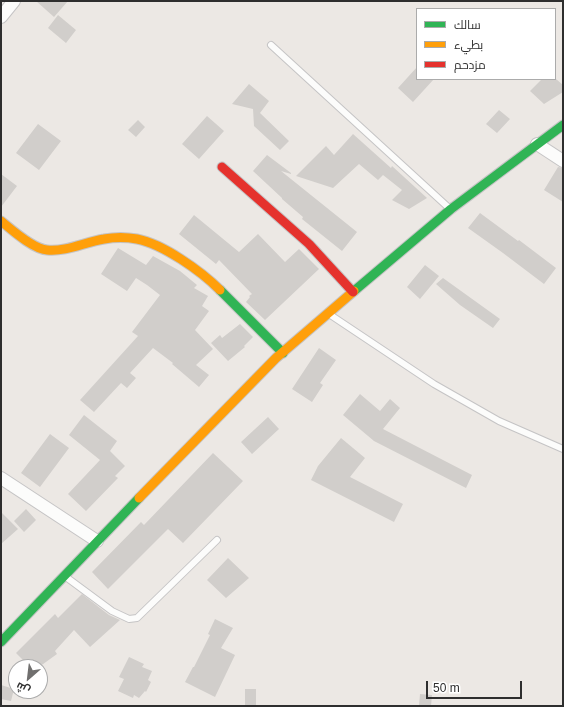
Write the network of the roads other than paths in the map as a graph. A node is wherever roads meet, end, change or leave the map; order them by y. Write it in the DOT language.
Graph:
graph roads {
  1 [pos="14,1"];
  2 [pos="1,17"];
  3 [pos="271,44"];
  4 [pos="563,125"];
  5 [pos="537,144"];
  6 [pos="563,161"];
  7 [pos="222,167"];
  8 [pos="450,209"];
  9 [pos="1,221"];
  10 [pos="353,292"];
  11 [pos="328,313"];
  12 [pos="283,353"];
  13 [pos="563,449"];
  14 [pos="1,478"];
  15 [pos="217,540"];
  16 [pos="97,541"];
  17 [pos="65,576"];
  18 [pos="1,642"];
  1 -- 2 [label="street"];
  3 -- 8 [label="lane"];
  4 -- 5 [label="street"];
  5 -- 6 [label="street"];
  5 -- 8 [label="street"];
  7 -- 10 [label="street"];
  8 -- 10 [label="street"];
  9 -- 12 [label="street"];
  10 -- 11 [label="street"];
  11 -- 12 [label="street"];
  11 -- 13 [label="lane"];
  12 -- 16 [label="street"];
  14 -- 16 [label="street"];
  15 -- 17 [label="lane"];
  16 -- 17 [label="street"];
  17 -- 18 [label="street"];
}
